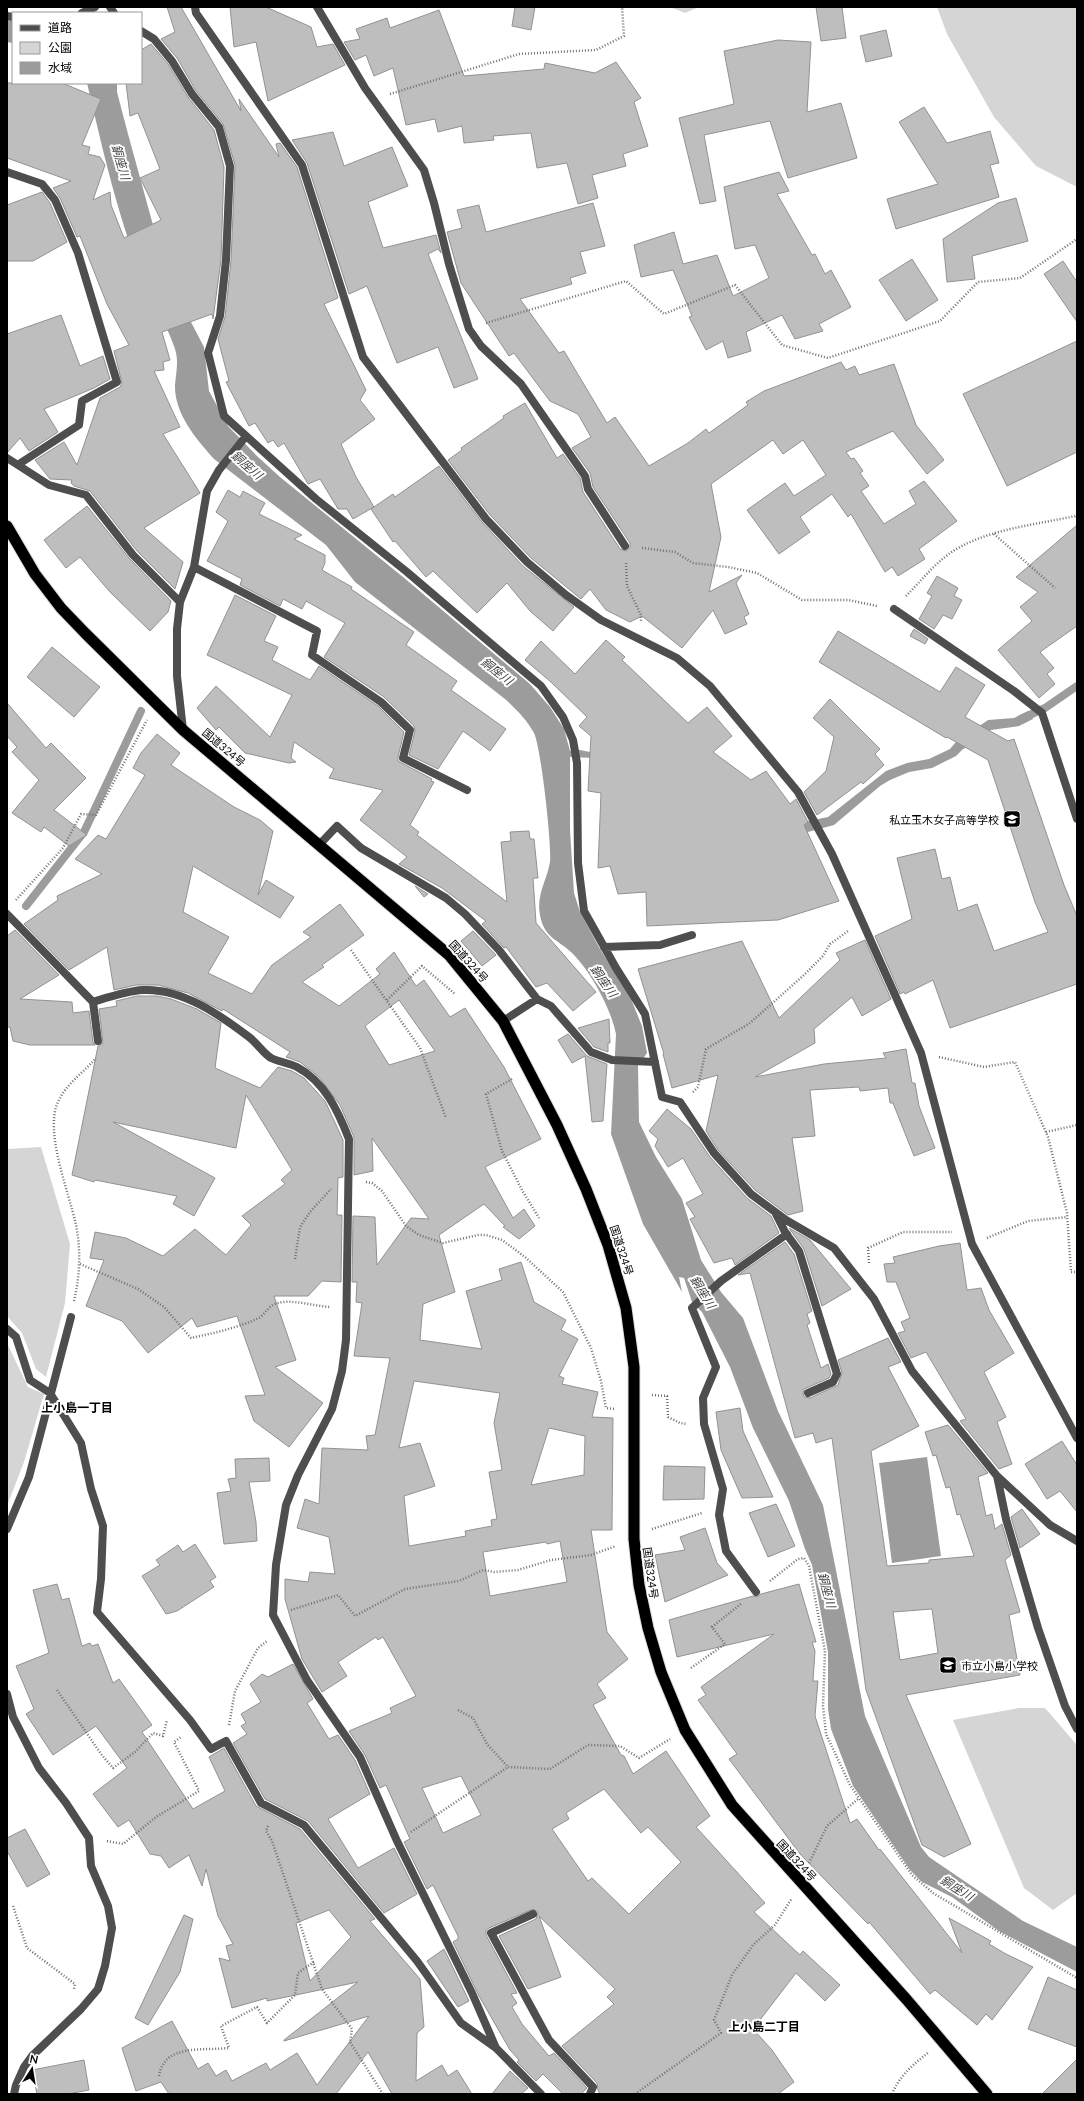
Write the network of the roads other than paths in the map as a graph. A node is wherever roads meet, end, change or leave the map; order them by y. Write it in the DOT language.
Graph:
graph roads {
  1 [pos="95,7"];
  2 [pos="195,7"];
  3 [pos="317,7"];
  4 [pos="84,12"];
  5 [pos="142,32"];
  6 [pos="7,172"];
  7 [pos="246,436"];
  8 [pos="7,458"];
  9 [pos="19,464"];
  10 [pos="7,526"];
  11 [pos="625,546"];
  12 [pos="194,567"];
  13 [pos="180,602"];
  14 [pos="894,609"];
  15 [pos="183,730"];
  16 [pos="467,790"];
  17 [pos="1077,819"];
  18 [pos="319,845"];
  19 [pos="7,914"];
  20 [pos="692,935"];
  21 [pos="604,947"];
  22 [pos="537,1000"];
  23 [pos="93,1002"];
  24 [pos="504,1021"];
  25 [pos="98,1041"];
  26 [pos="655,1062"];
  27 [pos="774,1212"];
  28 [pos="787,1234"];
  29 [pos="71,1317"];
  30 [pos="7,1329"];
  31 [pos="50,1393"];
  32 [pos="808,1393"];
  33 [pos="1077,1438"];
  34 [pos="997,1476"];
  35 [pos="7,1529"];
  36 [pos="1077,1542"];
  37 [pos="756,1592"];
  38 [pos="7,1694"];
  39 [pos="1077,1729"];
  40 [pos="533,1914"];
  41 [pos="496,2048"];
  42 [pos="14,2094"];
  43 [pos="541,2094"];
  44 [pos="590,2094"];
  45 [pos="987,2094"];
  1 -- 4 [label="street"];
  2 -- 33 [label="street"];
  3 -- 11 [label="street"];
  5 -- 7 [label="street"];
  6 -- 9 [label="street"];
  7 -- 12 [label="street"];
  7 -- 21 [label="street"];
  8 -- 9 [label="street"];
  9 -- 13 [label="street"];
  10 -- 15 [label="highway, 国道324号"];
  12 -- 13 [label="street"];
  12 -- 16 [label="street"];
  13 -- 15 [label="street"];
  14 -- 17 [label="street"];
  15 -- 18 [label="highway, 国道324号"];
  18 -- 22 [label="street"];
  18 -- 24 [label="highway, 国道324号"];
  19 -- 23 [label="street"];
  20 -- 21 [label="street"];
  21 -- 26 [label="street"];
  22 -- 24 [label="street"];
  22 -- 26 [label="street"];
  23 -- 25 [label="street"];
  23 -- 41 [label="street"];
  24 -- 45 [label="highway, 国道324号"];
  26 -- 27 [label="street"];
  27 -- 28 [label="street"];
  27 -- 34 [label="street"];
  28 -- 32 [label="street"];
  28 -- 37 [label="street"];
  29 -- 31 [label="street"];
  30 -- 31 [label="street"];
  31 -- 35 [label="street"];
  31 -- 41 [label="street"];
  34 -- 36 [label="street"];
  34 -- 39 [label="street"];
  38 -- 42 [label="street"];
  40 -- 44 [label="street"];
  41 -- 43 [label="street"];
}
